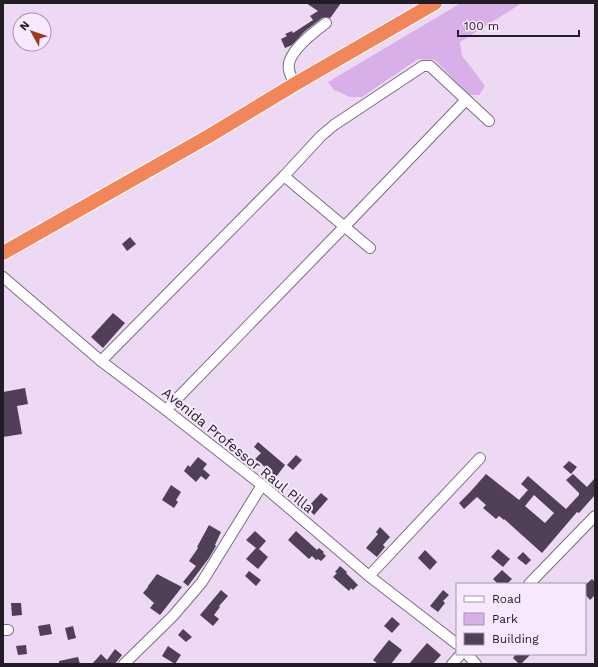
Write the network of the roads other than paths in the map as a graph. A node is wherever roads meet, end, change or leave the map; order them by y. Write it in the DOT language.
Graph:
graph roads {
  1 [pos="435,3"];
  2 [pos="326,23"];
  3 [pos="295,84"];
  4 [pos="466,100"];
  5 [pos="489,121"];
  6 [pos="284,176"];
  7 [pos="345,226"];
  8 [pos="370,248"];
  9 [pos="3,253"];
  10 [pos="3,277"];
  11 [pos="101,361"];
  12 [pos="166,410"];
  13 [pos="480,458"];
  14 [pos="262,485"];
  15 [pos="595,516"];
  16 [pos="369,576"];
  17 [pos="530,583"];
  18 [pos="456,643"];
  19 [pos="460,655"];
  20 [pos="469,655"];
  21 [pos="124,664"];
  22 [pos="452,664"];
  23 [pos="476,664"];
  1 -- 3 [label="highway"];
  2 -- 3 [label="street"];
  3 -- 9 [label="highway"];
  4 -- 5 [label="street"];
  4 -- 6 [label="street"];
  4 -- 7 [label="street"];
  6 -- 7 [label="street"];
  6 -- 11 [label="street"];
  7 -- 8 [label="street"];
  7 -- 12 [label="street"];
  10 -- 11 [label="street, Avenida Professor Raul Pilla"];
  11 -- 12 [label="street, Avenida Professor Raul Pilla"];
  12 -- 14 [label="street, Avenida Professor Raul Pilla"];
  13 -- 16 [label="street"];
  14 -- 16 [label="street, Avenida Professor Raul Pilla"];
  14 -- 21 [label="street"];
  15 -- 17 [label="street"];
  16 -- 18 [label="street, Avenida Professor Raul Pilla"];
  19 -- 22 [label="street"];
  20 -- 23 [label="street"];
}
